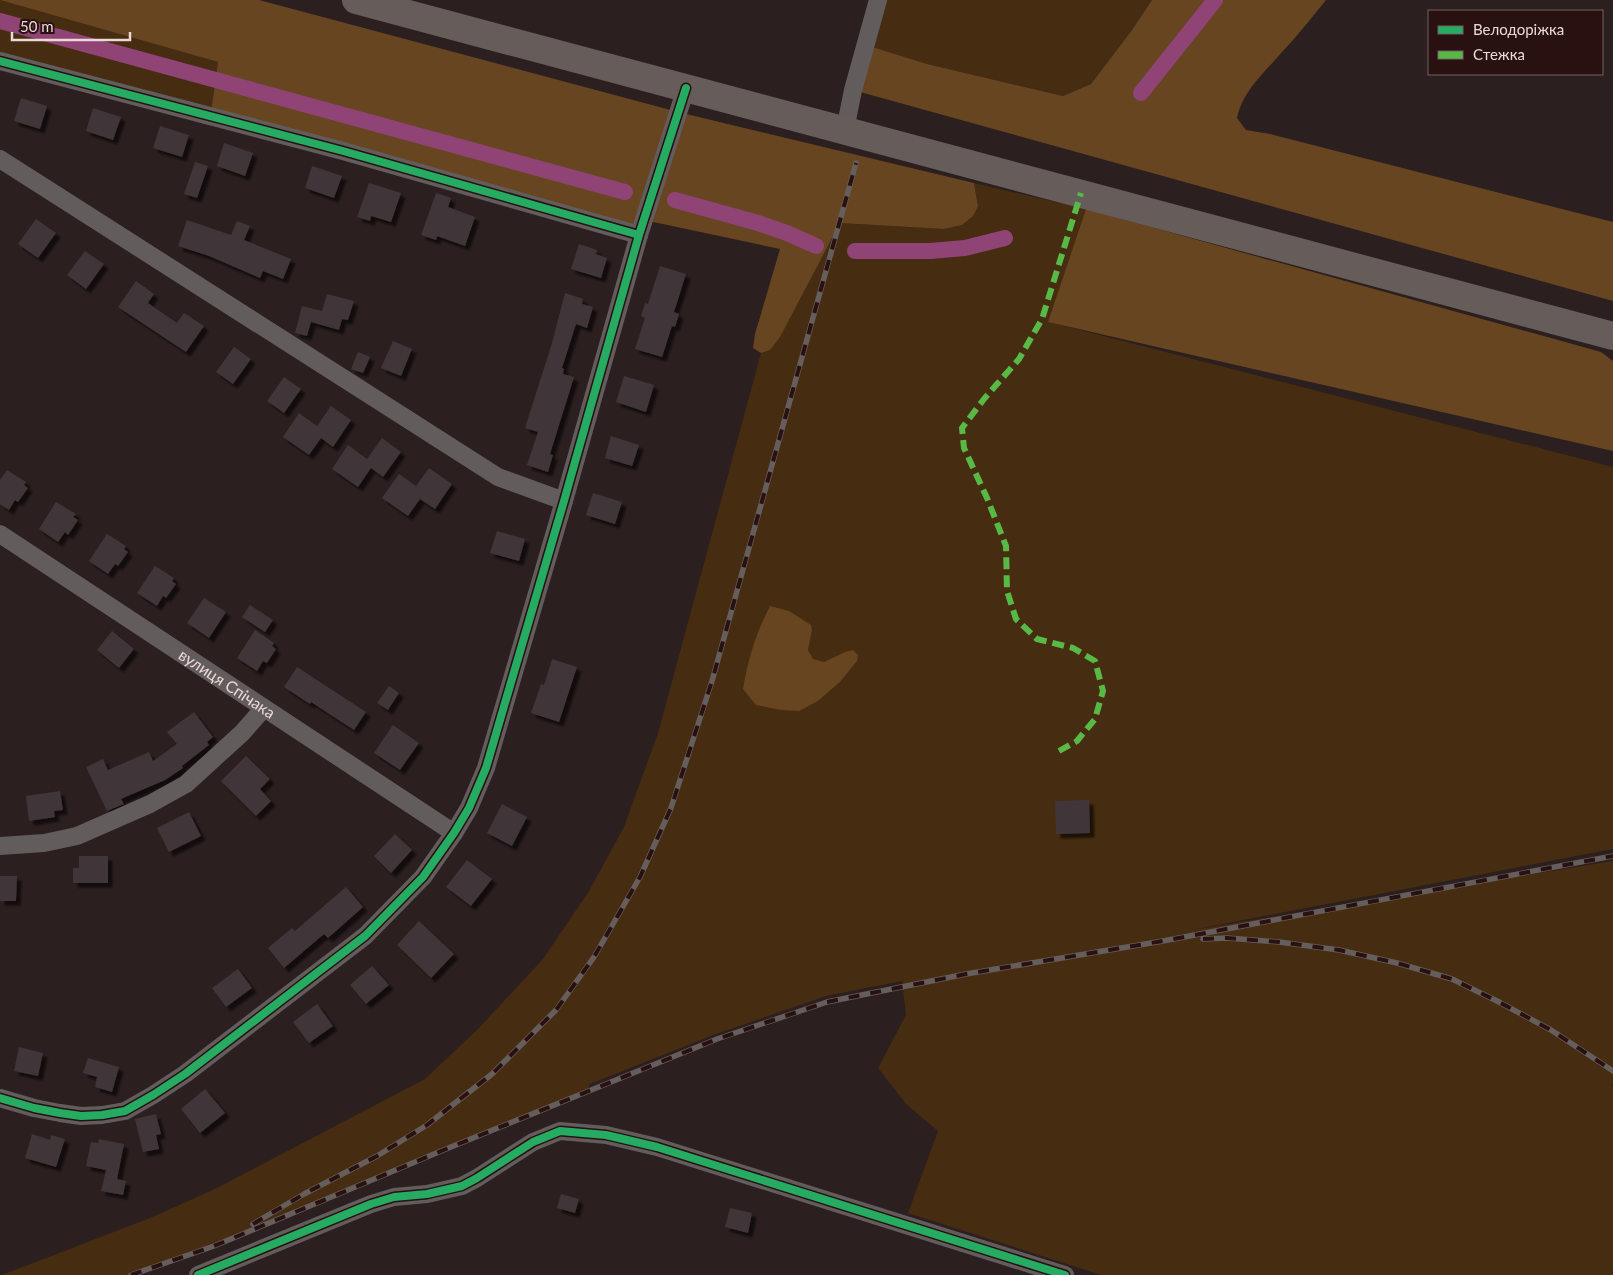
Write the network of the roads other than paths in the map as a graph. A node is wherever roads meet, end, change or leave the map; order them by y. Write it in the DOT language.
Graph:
graph roads {
  1 [pos="356,0"];
  2 [pos="878,0"];
  3 [pos="0,61"];
  4 [pos="686,88"];
  5 [pos="845,130"];
  6 [pos="0,159"];
  7 [pos="639,235"];
  8 [pos="1613,336"];
  9 [pos="564,501"];
  10 [pos="0,534"];
  11 [pos="264,708"];
  12 [pos="454,833"];
  13 [pos="0,846"];
  14 [pos="0,1098"];
  15 [pos="198,1275"];
  16 [pos="1065,1275"];
  1 -- 4 [label="main road"];
  2 -- 5 [label="street"];
  3 -- 7 [label="street"];
  4 -- 5 [label="main road"];
  4 -- 7 [label="street"];
  5 -- 8 [label="main road"];
  6 -- 9 [label="street"];
  7 -- 9 [label="street"];
  9 -- 12 [label="street"];
  10 -- 11 [label="street, вулиця Спічака"];
  11 -- 12 [label="street, вулиця Спічака"];
  11 -- 13 [label="street"];
  12 -- 14 [label="street"];
  15 -- 16 [label="street"];
}
